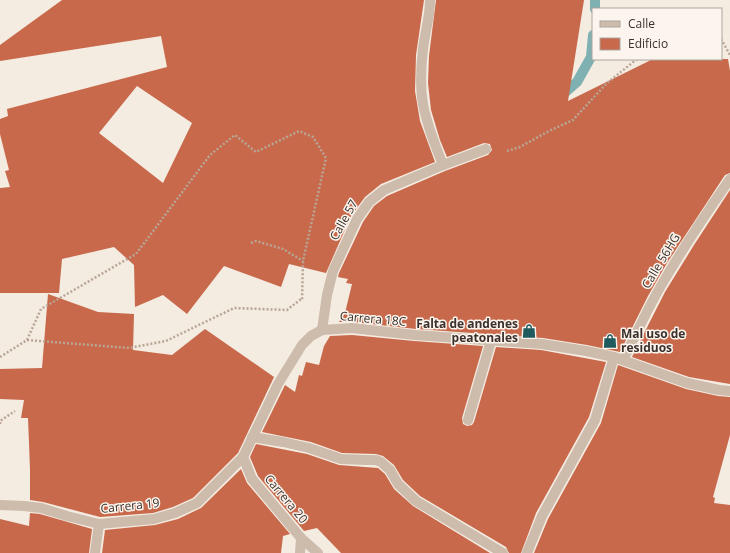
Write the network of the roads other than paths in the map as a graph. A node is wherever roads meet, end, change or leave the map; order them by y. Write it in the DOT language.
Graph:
graph roads {
  1 [pos="430,0"];
  2 [pos="486,149"];
  3 [pos="443,165"];
  4 [pos="730,179"];
  5 [pos="322,330"];
  6 [pos="491,341"];
  7 [pos="619,359"];
  8 [pos="730,391"];
  9 [pos="468,420"];
  10 [pos="253,435"];
  11 [pos="243,457"];
  12 [pos="0,505"];
  13 [pos="98,524"];
  14 [pos="302,538"];
  15 [pos="95,553"];
  16 [pos="300,553"];
  17 [pos="318,553"];
  18 [pos="503,553"];
  19 [pos="527,553"];
  1 -- 3 [label="street"];
  2 -- 3 [label="street, Calle 57"];
  3 -- 5 [label="street, Calle 57"];
  4 -- 7 [label="street, Calle 56HG"];
  5 -- 6 [label="street, Carrera 18C"];
  5 -- 10 [label="street"];
  6 -- 7 [label="street, Carrera 18C"];
  6 -- 9 [label="street"];
  7 -- 8 [label="street, Carrera 18C"];
  7 -- 19 [label="street, Calle 56HG"];
  10 -- 11 [label="street"];
  10 -- 18 [label="street"];
  11 -- 13 [label="street, Carrera 19"];
  11 -- 14 [label="street, Carrera 20"];
  12 -- 13 [label="street, Carrera 19"];
  13 -- 15 [label="street"];
  14 -- 16 [label="street"];
  14 -- 17 [label="street, Carrera 20"];
}
